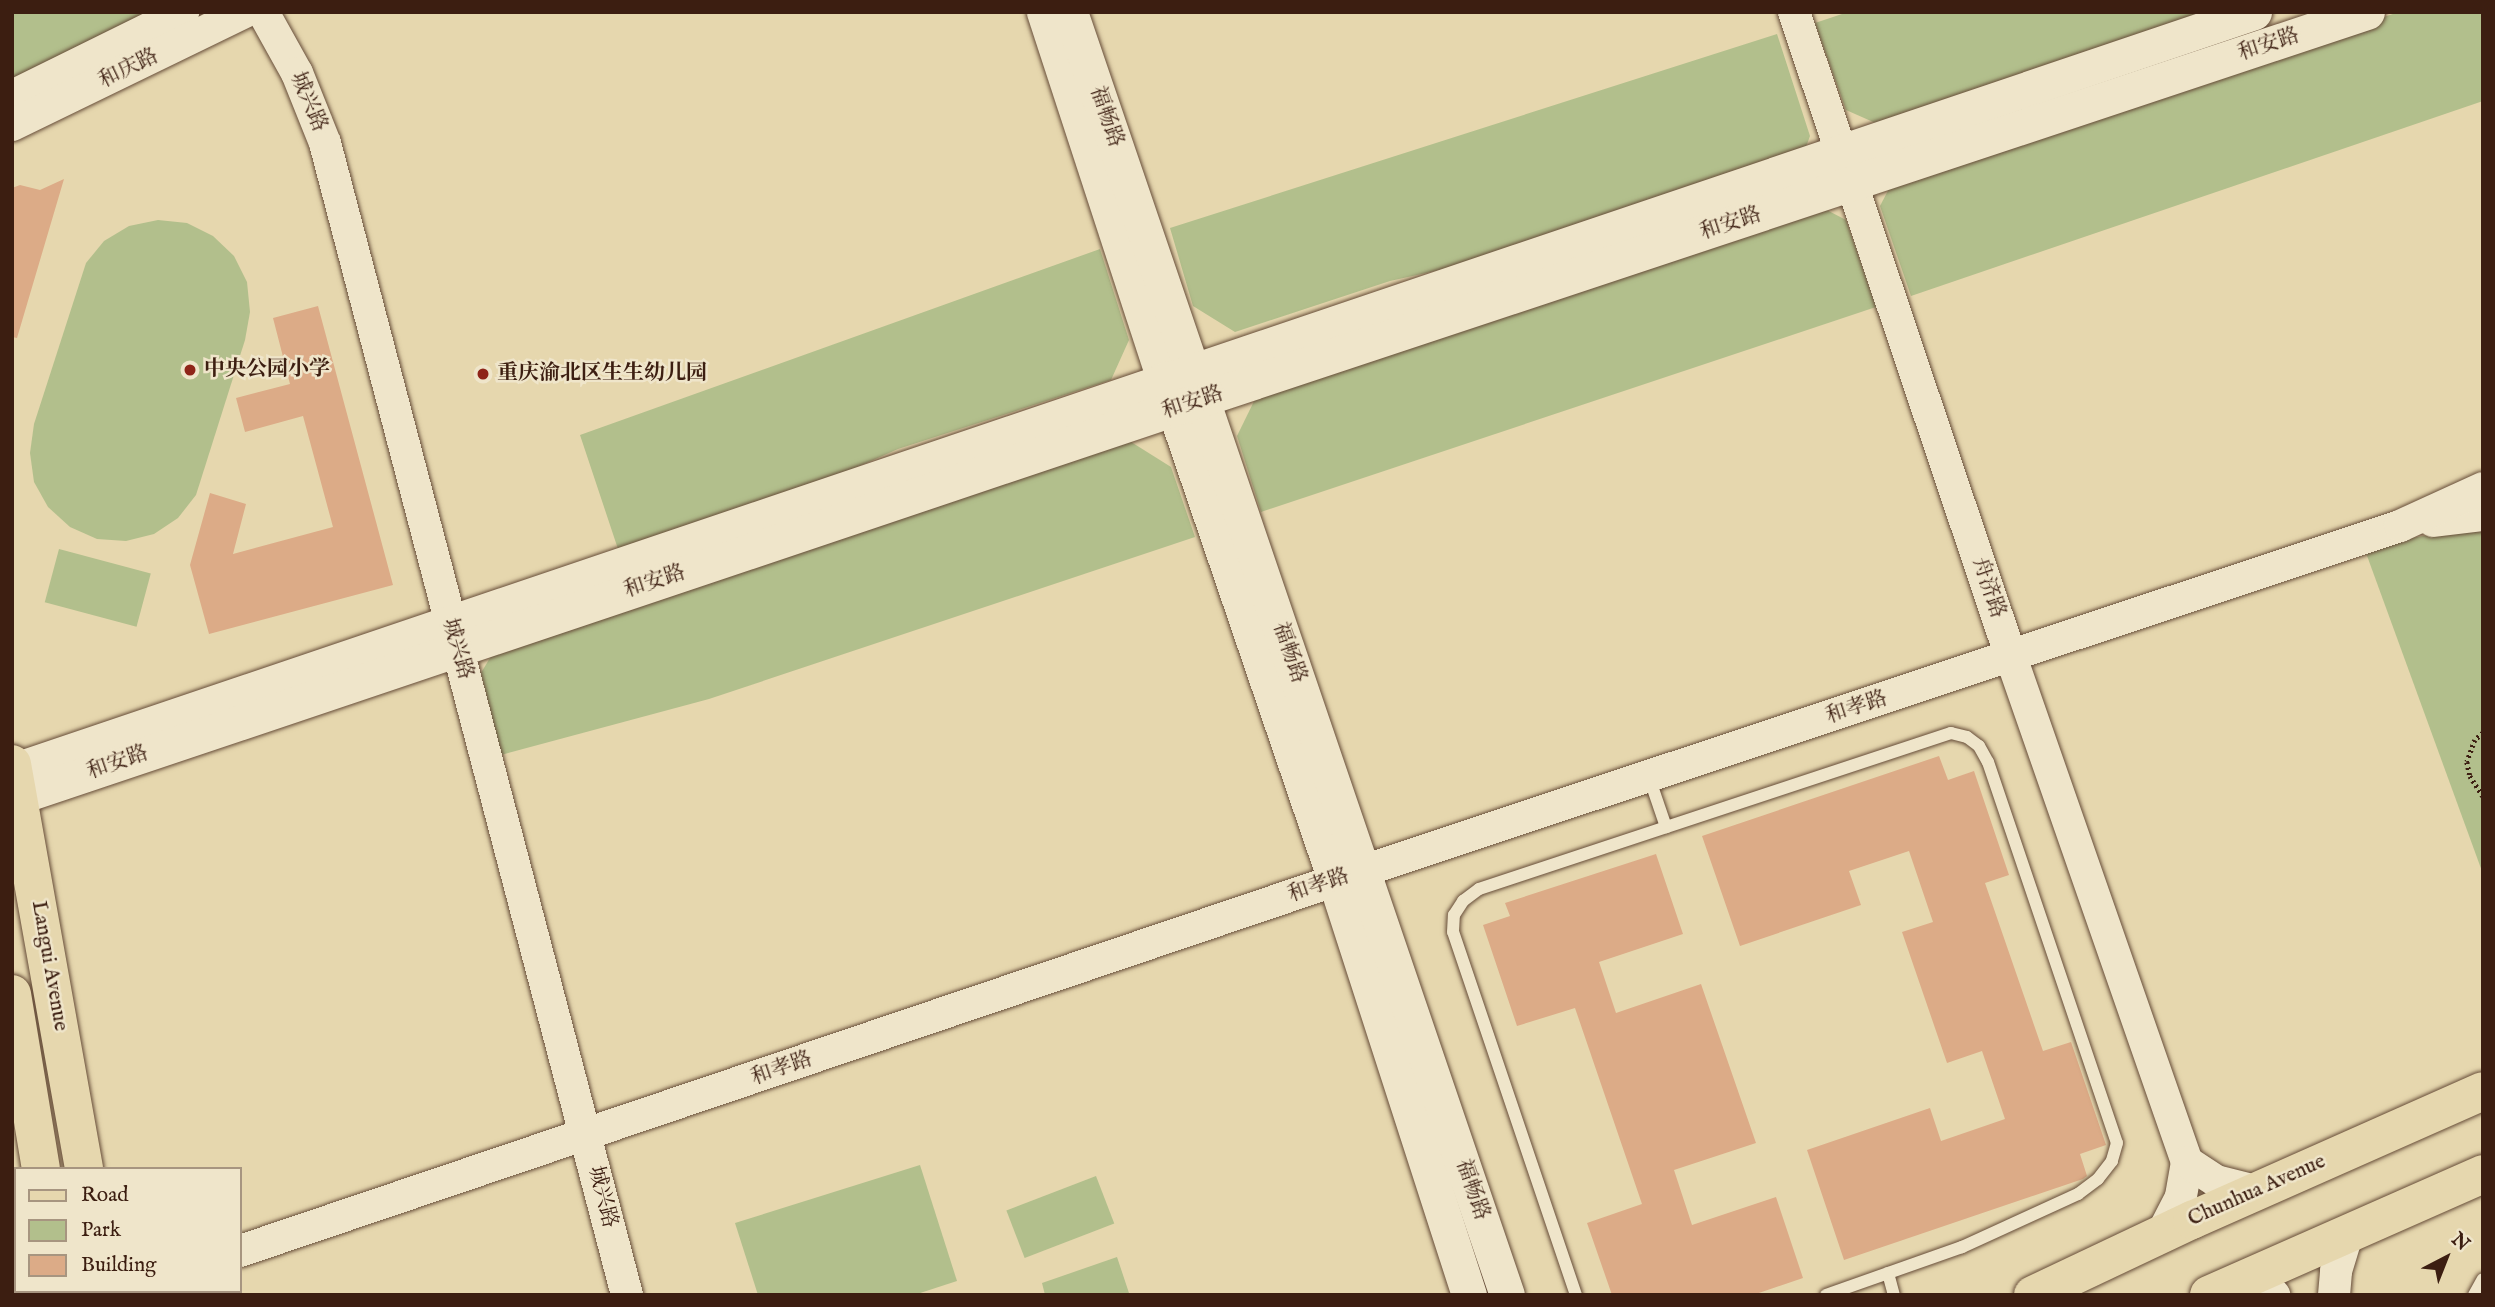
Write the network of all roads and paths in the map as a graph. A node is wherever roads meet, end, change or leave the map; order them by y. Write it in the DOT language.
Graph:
graph roads {
  1 [pos="183,12"];
  2 [pos="245,12"];
  3 [pos="263,12"];
  4 [pos="1044,12"];
  5 [pos="1070,12"];
  6 [pos="1794,12"];
  7 [pos="2254,12"];
  8 [pos="2367,12"];
  9 [pos="12,96"];
  10 [pos="12,125"];
  11 [pos="1847,168"];
  12 [pos="1184,389"];
  13 [pos="2483,488"];
  14 [pos="2483,515"];
  15 [pos="2400,526"];
  16 [pos="454,634"];
  17 [pos="2011,657"];
  18 [pos="2483,733"];
  19 [pos="1649,776"];
  20 [pos="14,780"];
  21 [pos="2483,796"];
  22 [pos="1666,827"];
  23 [pos="1349,875"];
  24 [pos="12,993"];
  25 [pos="2483,1091"];
  26 [pos="586,1136"];
  27 [pos="2187,1162"];
  28 [pos="41,1167"];
  29 [pos="83,1167"];
  30 [pos="2483,1174"];
  31 [pos="2256,1191"];
  32 [pos="2162,1234"];
  33 [pos="2347,1235"];
  34 [pos="242,1250"];
  35 [pos="1888,1273"];
  36 [pos="2483,1279"];
  37 [pos="2219,1291"];
  38 [pos="627,1295"];
  39 [pos="1469,1295"];
  40 [pos="1507,1295"];
  41 [pos="1576,1295"];
  42 [pos="1826,1295"];
  43 [pos="1894,1295"];
  44 [pos="2033,1295"];
  45 [pos="2274,1295"];
  46 [pos="2334,1295"];
  47 [pos="2474,1295"];
  1 -- 9 [label="street, 和庆路"];
  2 -- 10 [label="street, 和庆路"];
  3 -- 16 [label="street, 城兴路"];
  4 -- 12 [label="main road, 福畅路"];
  5 -- 12 [label="main road, 福畅路"];
  6 -- 11 [label="street, 舟济路"];
  7 -- 11 [label="main road, 和安路"];
  8 -- 11 [label="main road, 和安路"];
  11 -- 12 [label="main road, 和安路"];
  11 -- 17 [label="street, 舟济路"];
  12 -- 16 [label="main road, 和安路"];
  12 -- 23 [label="main road, 福畅路"];
  13 -- 15 [label="street"];
  14 -- 15 [label="street"];
  15 -- 17 [label="street, 和孝路"];
  16 -- 20 [label="main road, 和安路"];
  16 -- 26 [label="street, 城兴路"];
  17 -- 19 [label="street, 和孝路"];
  17 -- 27 [label="street, 舟济路"];
  18 -- 21 [label="path"];
  19 -- 22 [label="lane"];
  19 -- 23 [label="street, 和孝路"];
  20 -- 29 [label="main road, Langui Avenue"];
  22 -- 35 [label="lane"];
  22 -- 41 [label="lane"];
  23 -- 26 [label="street, 和孝路"];
  23 -- 39 [label="main road, 福畅路"];
  23 -- 40 [label="main road, 福畅路"];
  24 -- 28 [label="main road"];
  25 -- 31 [label="main road, Chunhua Avenue"];
  26 -- 34 [label="street, 和孝路"];
  26 -- 38 [label="street, 城兴路"];
  27 -- 31 [label="street"];
  27 -- 32 [label="street"];
  30 -- 33 [label="main road"];
  31 -- 32 [label="main road, Chunhua Avenue"];
  32 -- 44 [label="main road, Chunhua Avenue"];
  33 -- 37 [label="main road"];
  33 -- 46 [label="street"];
  35 -- 42 [label="lane"];
  35 -- 43 [label="lane"];
  36 -- 47 [label="lane"];
  37 -- 45 [label="street"];
}
